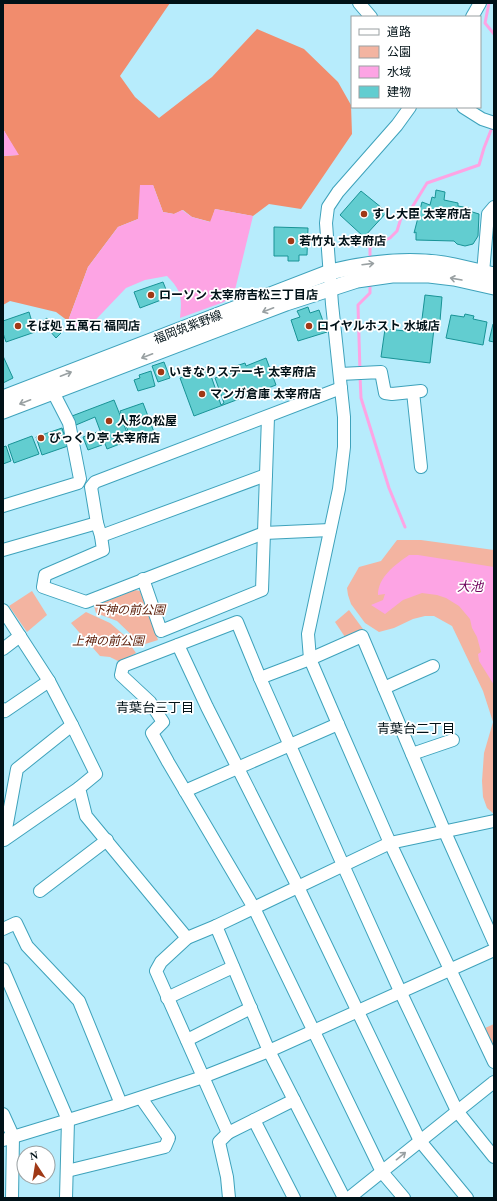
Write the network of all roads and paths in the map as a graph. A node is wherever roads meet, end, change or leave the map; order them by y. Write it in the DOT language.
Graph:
graph roads {
  1 [pos="359,3"];
  2 [pos="480,3"];
  3 [pos="370,16"];
  4 [pos="473,16"];
  5 [pos="409,108"];
  6 [pos="465,108"];
  7 [pos="494,123"];
  8 [pos="494,207"];
  9 [pos="330,272"];
  10 [pos="488,274"];
  11 [pos="331,287"];
  12 [pos="494,287"];
  13 [pos="340,374"];
  14 [pos="341,388"];
  15 [pos="53,392"];
  16 [pos="3,398"];
  17 [pos="3,411"];
  18 [pos="268,416"];
  19 [pos="421,468"];
  20 [pos="266,474"];
  21 [pos="3,506"];
  22 [pos="97,523"];
  23 [pos="330,530"];
  24 [pos="264,533"];
  25 [pos="101,536"];
  26 [pos="3,550"];
  27 [pos="142,579"];
  28 [pos="3,610"];
  29 [pos="20,636"];
  30 [pos="178,644"];
  31 [pos="3,649"];
  32 [pos="310,659"];
  33 [pos="433,666"];
  34 [pos="260,678"];
  35 [pos="49,681"];
  36 [pos="384,688"];
  37 [pos="3,709"];
  38 [pos="338,724"];
  39 [pos="72,725"];
  40 [pos="453,740"];
  41 [pos="290,745"];
  42 [pos="412,754"];
  43 [pos="236,768"];
  44 [pos="79,788"];
  45 [pos="185,791"];
  46 [pos="493,824"];
  47 [pos="444,830"];
  48 [pos="107,840"];
  49 [pos="390,843"];
  50 [pos="343,865"];
  51 [pos="298,887"];
  52 [pos="40,891"];
  53 [pos="254,908"];
  54 [pos="216,926"];
  55 [pos="3,929"];
  56 [pos="187,938"];
  57 [pos="494,942"];
  58 [pos="494,950"];
  59 [pos="233,967"];
  60 [pos="3,969"];
  61 [pos="450,970"];
  62 [pos="400,991"];
  63 [pos="167,998"];
  64 [pos="251,1008"];
  65 [pos="358,1011"];
  66 [pos="314,1031"];
  67 [pos="187,1040"];
  68 [pos="269,1051"];
  69 [pos="494,1062"];
  70 [pos="203,1078"];
  71 [pos="494,1082"];
  72 [pos="141,1098"];
  73 [pos="294,1100"];
  74 [pos="121,1104"];
  75 [pos="457,1111"];
  76 [pos="3,1114"];
  77 [pos="68,1120"];
  78 [pos="254,1120"];
  79 [pos="228,1133"];
  80 [pos="8,1138"];
  81 [pos="420,1141"];
  82 [pos="494,1157"];
  83 [pos="67,1171"];
  84 [pos="382,1172"];
  85 [pos="12,1198"];
  86 [pos="66,1198"];
  87 [pos="229,1198"];
  88 [pos="294,1198"];
  89 [pos="344,1198"];
  90 [pos="349,1198"];
  91 [pos="404,1198"];
  92 [pos="466,1198"];
  1 -- 3 [label="street"];
  2 -- 4 [label="street"];
  5 -- 9 [label="street"];
  6 -- 7 [label="street"];
  8 -- 10 [label="street"];
  9 -- 10 [label="main road, 福岡筑紫野線, one-way"];
  9 -- 11 [label="street"];
  16 -- 9 [label="main road, 福岡筑紫野線, one-way"];
  12 -- 11 [label="main road, 福岡筑紫野線, one-way"];
  11 -- 13 [label="street"];
  11 -- 15 [label="main road, 福岡筑紫野線, one-way"];
  13 -- 14 [label="street"];
  13 -- 19 [label="street"];
  14 -- 18 [label="street"];
  14 -- 23 [label="street"];
  15 -- 17 [label="main road, 福岡筑紫野線, one-way"];
  15 -- 21 [label="street"];
  18 -- 20 [label="street"];
  18 -- 22 [label="street"];
  20 -- 24 [label="street"];
  20 -- 25 [label="street"];
  22 -- 25 [label="street"];
  22 -- 26 [label="street"];
  23 -- 24 [label="street"];
  23 -- 32 [label="street"];
  24 -- 27 [label="street"];
  24 -- 27 [label="street"];
  25 -- 27 [label="street"];
  28 -- 29 [label="street"];
  29 -- 31 [label="street"];
  29 -- 35 [label="street"];
  30 -- 34 [label="street"];
  30 -- 43 [label="street"];
  30 -- 45 [label="street"];
  32 -- 34 [label="street"];
  32 -- 36 [label="street"];
  32 -- 38 [label="street"];
  33 -- 36 [label="street"];
  34 -- 41 [label="street"];
  35 -- 37 [label="street"];
  35 -- 39 [label="street"];
  36 -- 42 [label="street"];
  38 -- 41 [label="street"];
  38 -- 49 [label="street"];
  39 -- 44 [label="street"];
  39 -- 44 [label="street"];
  40 -- 42 [label="street"];
  41 -- 43 [label="street"];
  41 -- 50 [label="street"];
  42 -- 47 [label="street"];
  43 -- 45 [label="street"];
  43 -- 51 [label="street"];
  44 -- 48 [label="street"];
  45 -- 53 [label="street"];
  46 -- 47 [label="street"];
  47 -- 49 [label="street"];
  47 -- 57 [label="street"];
  48 -- 52 [label="street"];
  48 -- 56 [label="street"];
  49 -- 50 [label="street"];
  49 -- 61 [label="street"];
  50 -- 51 [label="street"];
  50 -- 62 [label="street"];
  51 -- 53 [label="street"];
  51 -- 65 [label="street"];
  53 -- 54 [label="street"];
  53 -- 66 [label="street"];
  54 -- 56 [label="street"];
  54 -- 59 [label="street"];
  55 -- 74 [label="street"];
  56 -- 63 [label="street"];
  58 -- 61 [label="street"];
  59 -- 63 [label="street"];
  59 -- 64 [label="street"];
  60 -- 77 [label="street"];
  61 -- 62 [label="street"];
  61 -- 69 [label="street"];
  62 -- 65 [label="street"];
  62 -- 75 [label="street"];
  63 -- 67 [label="street"];
  64 -- 67 [label="street"];
  64 -- 68 [label="street"];
  65 -- 66 [label="street"];
  65 -- 81 [label="street"];
  66 -- 68 [label="street"];
  66 -- 84 [label="street"];
  67 -- 70 [label="street"];
  68 -- 70 [label="street"];
  68 -- 73 [label="street"];
  70 -- 72 [label="street"];
  70 -- 79 [label="street"];
  71 -- 75 [label="street"];
  72 -- 74 [label="street"];
  72 -- 83 [label="street"];
  73 -- 78 [label="street"];
  73 -- 89 [label="street"];
  74 -- 77 [label="street"];
  75 -- 81 [label="street"];
  75 -- 82 [label="street"];
  76 -- 80 [label="street"];
  77 -- 80 [label="street"];
  77 -- 83 [label="street"];
  78 -- 79 [label="street"];
  78 -- 88 [label="street"];
  79 -- 87 [label="street"];
  80 -- 85 [label="street"];
  84 -- 81 [label="street, one-way"];
  81 -- 92 [label="street"];
  83 -- 86 [label="street"];
  84 -- 90 [label="street"];
  84 -- 91 [label="street"];
}
